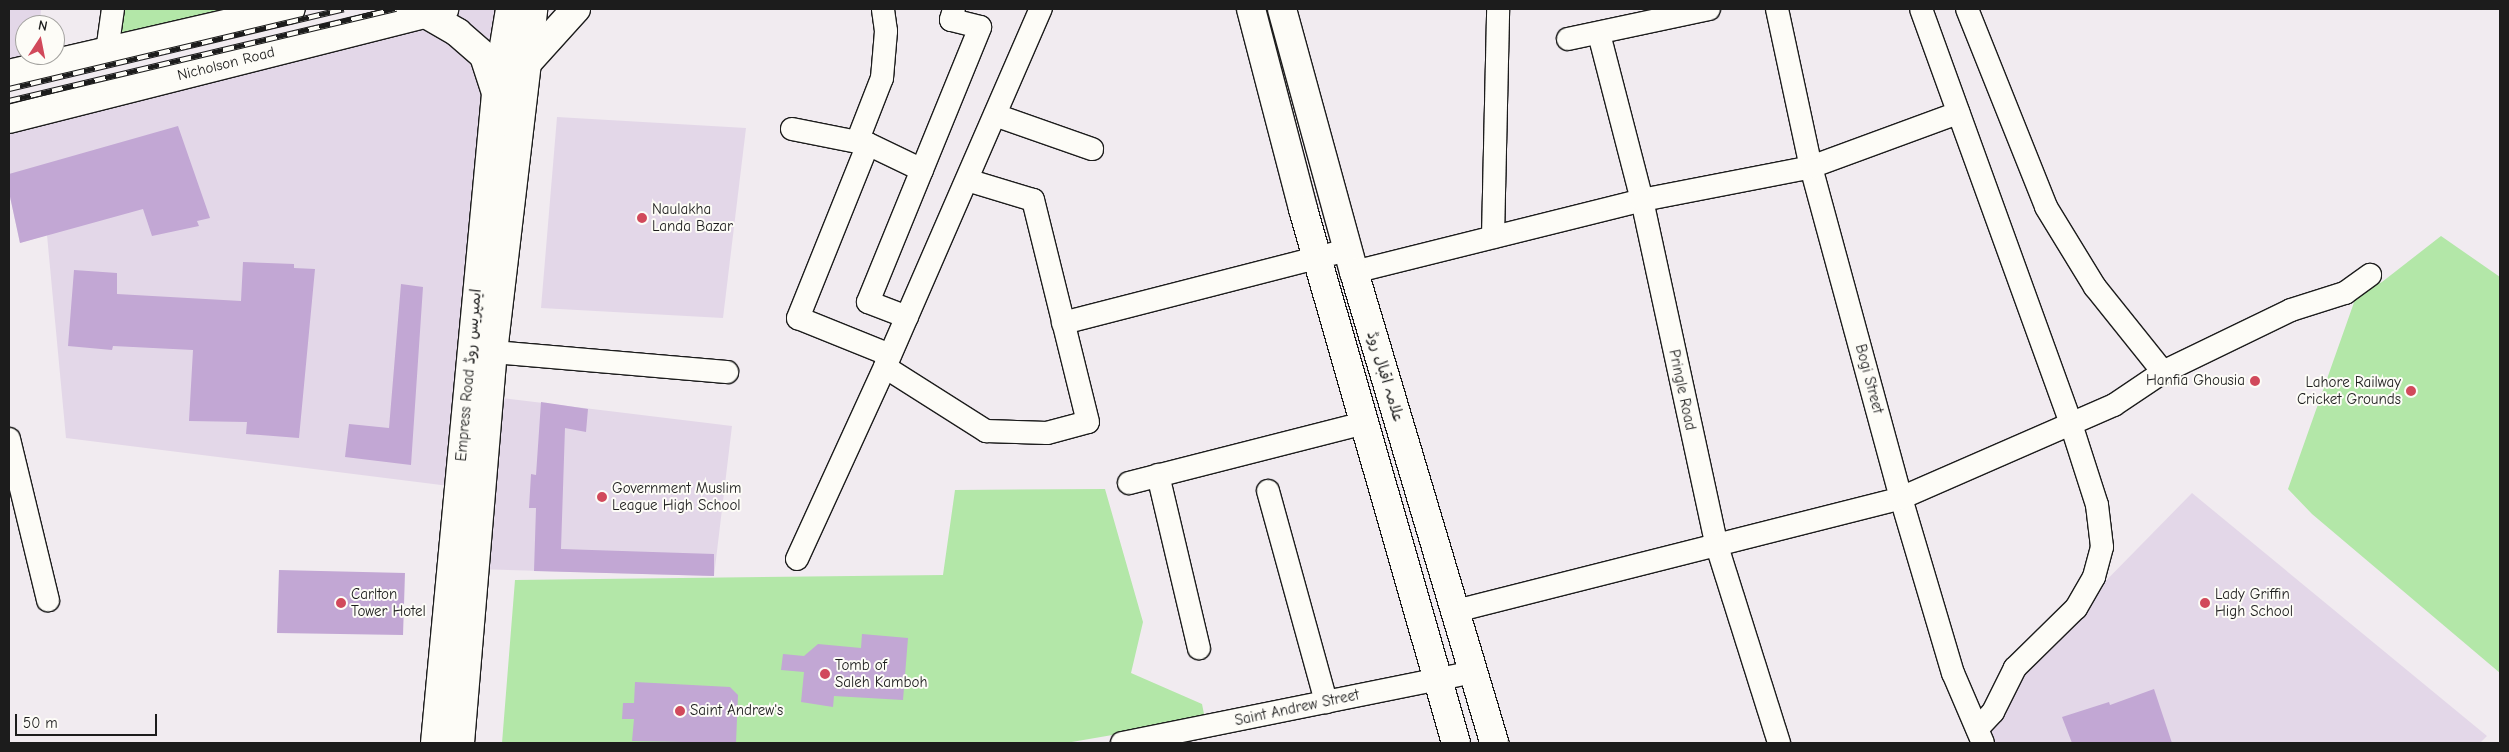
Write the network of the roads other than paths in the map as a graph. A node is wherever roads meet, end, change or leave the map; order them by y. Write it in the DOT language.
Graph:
graph roads {
  1 [pos="113,9"];
  2 [pos="291,9"];
  3 [pos="510,9"];
  4 [pos="532,9"];
  5 [pos="576,9"];
  6 [pos="883,9"];
  7 [pos="954,9"];
  8 [pos="1041,9"];
  9 [pos="1251,9"];
  10 [pos="1282,9"];
  11 [pos="1498,9"];
  12 [pos="1709,9"];
  13 [pos="1777,9"];
  14 [pos="1921,9"];
  15 [pos="1967,9"];
  16 [pos="434,11"];
  17 [pos="1599,34"];
  18 [pos="1568,39"];
  19 [pos="107,51"];
  20 [pos="527,63"];
  21 [pos="9,74"];
  22 [pos="496,94"];
  23 [pos="1958,112"];
  24 [pos="995,115"];
  25 [pos="9,119"];
  26 [pos="792,129"];
  27 [pos="862,143"];
  28 [pos="1092,149"];
  29 [pos="1811,168"];
  30 [pos="922,170"];
  31 [pos="967,180"];
  32 [pos="1642,200"];
  33 [pos="1493,238"];
  34 [pos="1316,258"];
  35 [pos="1351,261"];
  36 [pos="2370,275"];
  37 [pos="907,317"];
  38 [pos="1064,322"];
  39 [pos="493,352"];
  40 [pos="888,361"];
  41 [pos="727,372"];
  42 [pos="2163,372"];
  43 [pos="1364,424"];
  44 [pos="2072,424"];
  45 [pos="9,439"];
  46 [pos="1158,475"];
  47 [pos="1129,483"];
  48 [pos="1268,491"];
  49 [pos="1901,498"];
  50 [pos="1716,543"];
  51 [pos="797,559"];
  52 [pos="48,600"];
  53 [pos="1456,611"];
  54 [pos="1199,648"];
  55 [pos="1473,672"];
  56 [pos="1437,679"];
  57 [pos="1326,702"];
  58 [pos="1980,736"];
  59 [pos="436,743"];
  60 [pos="460,743"];
  61 [pos="1122,743"];
  62 [pos="1456,743"];
  63 [pos="1494,743"];
  64 [pos="1779,743"];
  1 -- 19 [label="street"];
  2 -- 19 [label="main road"];
  3 -- 22 [label="main road, Empress Road ایمپریس روڈ"];
  4 -- 20 [label="main road, Empress Road ایمپریس روڈ"];
  5 -- 20 [label="main road"];
  6 -- 27 [label="street"];
  7 -- 30 [label="street"];
  8 -- 24 [label="street"];
  9 -- 34 [label="main road"];
  10 -- 35 [label="main road, علامہ اقبال روڈ"];
  11 -- 33 [label="street"];
  12 -- 17 [label="street"];
  13 -- 29 [label="street, Bogi Street"];
  14 -- 23 [label="street"];
  15 -- 42 [label="street"];
  16 -- 22 [label="main road"];
  16 -- 25 [label="main road, Nicholson Road"];
  17 -- 18 [label="street"];
  17 -- 32 [label="street, Pringle Road"];
  19 -- 21 [label="main road"];
  20 -- 39 [label="main road, Empress Road ایمپریس روڈ"];
  22 -- 59 [label="main road, Empress Road ایمپریس روڈ"];
  23 -- 29 [label="street"];
  23 -- 44 [label="street"];
  24 -- 28 [label="street"];
  24 -- 31 [label="street"];
  26 -- 27 [label="street"];
  27 -- 30 [label="street"];
  27 -- 40 [label="street"];
  29 -- 32 [label="street"];
  29 -- 49 [label="street, Bogi Street"];
  30 -- 37 [label="street"];
  31 -- 37 [label="street"];
  31 -- 38 [label="street"];
  32 -- 33 [label="street"];
  32 -- 50 [label="street, Pringle Road"];
  33 -- 35 [label="street"];
  34 -- 35 [label="street"];
  34 -- 38 [label="street"];
  34 -- 43 [label="main road"];
  35 -- 53 [label="main road, علامہ اقبال روڈ"];
  36 -- 42 [label="street"];
  37 -- 40 [label="street"];
  38 -- 40 [label="street"];
  39 -- 41 [label="street"];
  39 -- 60 [label="main road, Empress Road ایمپریس روڈ"];
  40 -- 51 [label="street"];
  42 -- 44 [label="street"];
  43 -- 46 [label="street"];
  43 -- 56 [label="main road"];
  44 -- 49 [label="street"];
  44 -- 58 [label="street"];
  45 -- 52 [label="street"];
  46 -- 47 [label="street"];
  46 -- 54 [label="street"];
  48 -- 57 [label="street"];
  49 -- 50 [label="street"];
  49 -- 58 [label="street, Bogi Street"];
  50 -- 53 [label="street"];
  50 -- 64 [label="street, Pringle Road"];
  53 -- 55 [label="main road, علامہ اقبال روڈ"];
  55 -- 56 [label="street, Saint Andrew Street"];
  55 -- 63 [label="main road, علامہ اقبال روڈ"];
  56 -- 57 [label="street, Saint Andrew Street"];
  56 -- 62 [label="main road"];
  57 -- 61 [label="street, Saint Andrew Street"];
}
